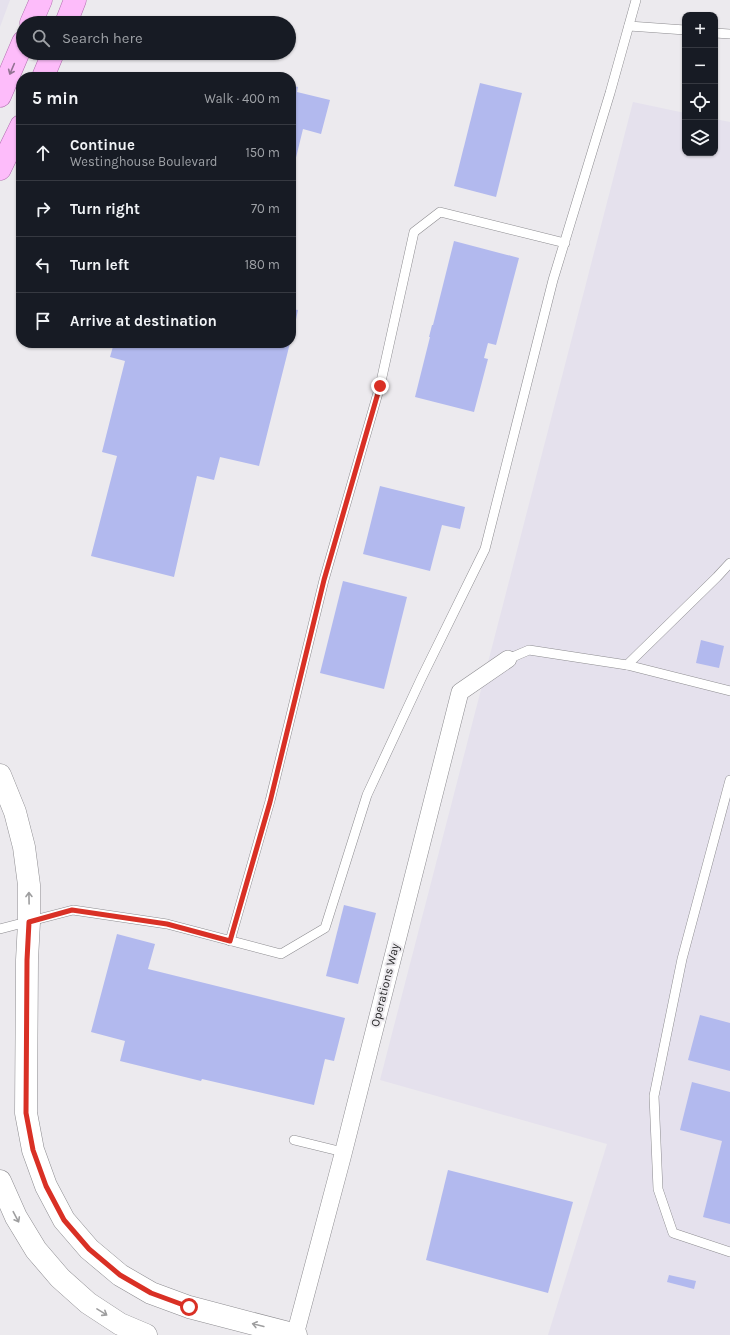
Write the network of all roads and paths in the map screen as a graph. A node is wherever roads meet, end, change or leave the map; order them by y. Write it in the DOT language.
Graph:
graph roads {
  1 [pos="41,0"];
  2 [pos="75,0"];
  3 [pos="636,0"];
  4 [pos="34,16"];
  5 [pos="69,16"];
  6 [pos="629,26"];
  7 [pos="682,30"];
  8 [pos="718,33"];
  9 [pos="730,34"];
  10 [pos="16,58"];
  11 [pos="50,60"];
  12 [pos="45,72"];
  13 [pos="0,96"];
  14 [pos="16,136"];
  15 [pos="0,169"];
  16 [pos="565,243"];
  17 [pos="730,563"];
  18 [pos="508,659"];
  19 [pos="627,665"];
  20 [pos="730,691"];
  21 [pos="0,775"];
  22 [pos="730,780"];
  23 [pos="29,922"];
  24 [pos="0,929"];
  25 [pos="230,941"];
  26 [pos="294,1140"];
  27 [pos="343,1152"];
  28 [pos="0,1181"];
  29 [pos="730,1252"];
  30 [pos="146,1335"];
  31 [pos="296,1335"];
  1 -- 4 [label="main road"];
  2 -- 5 [label="main road"];
  3 -- 6 [label="lane"];
  6 -- 7 [label="lane"];
  6 -- 16 [label="lane"];
  8 -- 9 [label="lane"];
  10 -- 13 [label="main road, one-way"];
  11 -- 12 [label="main road"];
  14 -- 15 [label="main road"];
  16 -- 25 [label="lane"];
  16 -- 25 [label="lane"];
  17 -- 19 [label="lane"];
  18 -- 19 [label="lane"];
  18 -- 27 [label="street, Operations Way"];
  19 -- 20 [label="lane"];
  23 -- 21 [label="street, one-way"];
  22 -- 29 [label="lane"];
  23 -- 24 [label="lane"];
  23 -- 25 [label="lane"];
  31 -- 23 [label="street, one-way"];
  26 -- 27 [label="lane"];
  27 -- 31 [label="street, Operations Way"];
  28 -- 30 [label="street, one-way"];
}
